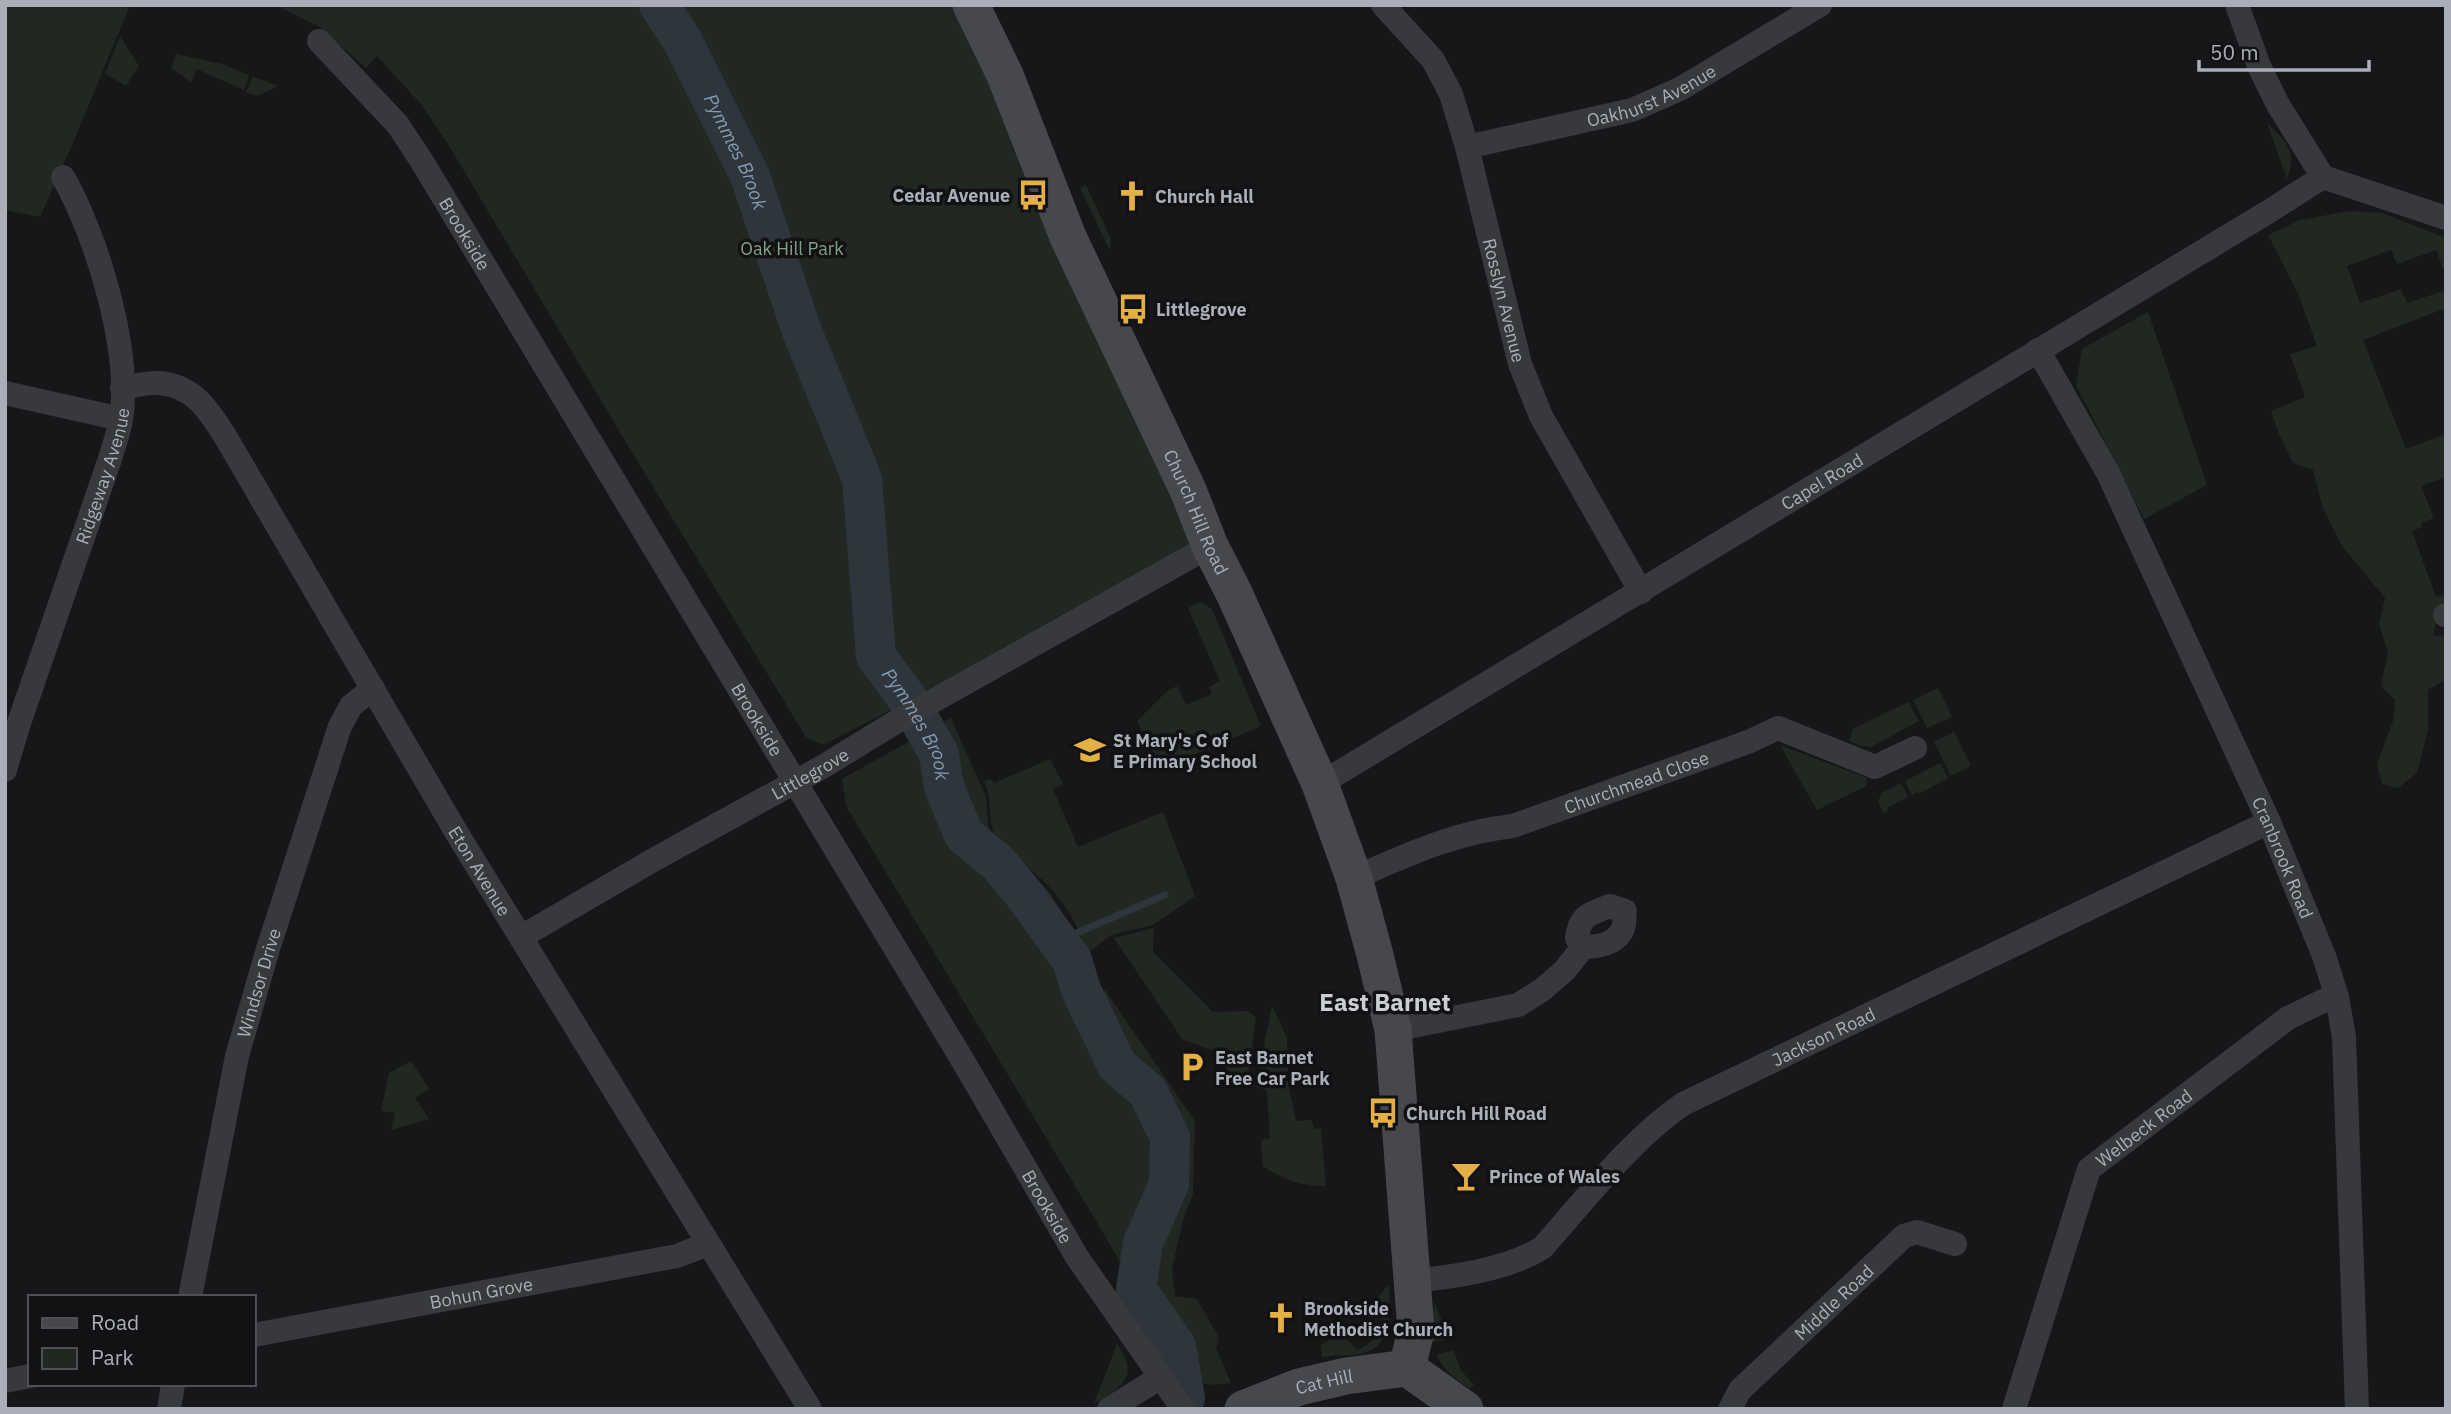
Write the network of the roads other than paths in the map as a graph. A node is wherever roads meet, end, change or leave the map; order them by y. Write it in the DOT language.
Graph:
graph roads {
  1 [pos="971,5"];
  2 [pos="1383,5"];
  3 [pos="1820,5"];
  4 [pos="2237,5"];
  5 [pos="319,41"];
  6 [pos="1467,147"];
  7 [pos="63,177"];
  8 [pos="2323,177"];
  9 [pos="2446,218"];
  10 [pos="2038,350"];
  11 [pos="122,388"];
  12 [pos="5,393"];
  13 [pos="121,419"];
  14 [pos="1210,546"];
  15 [pos="1641,592"];
  16 [pos="373,688"];
  17 [pos="1915,748"];
  18 [pos="5,770"];
  19 [pos="794,783"];
  20 [pos="1320,783"];
  21 [pos="2269,822"];
  22 [pos="1354,878"];
  23 [pos="521,937"];
  24 [pos="1583,947"];
  25 [pos="2337,997"];
  26 [pos="1393,1030"];
  27 [pos="708,1244"];
  28 [pos="1955,1244"];
  29 [pos="1411,1281"];
  30 [pos="190,1295"];
  31 [pos="256,1335"];
  32 [pos="1407,1368"];
  33 [pos="28,1376"];
  34 [pos="5,1381"];
  35 [pos="173,1386"];
  36 [pos="1172,1393"];
  37 [pos="169,1409"];
  38 [pos="810,1409"];
  39 [pos="1109,1409"];
  40 [pos="1243,1409"];
  41 [pos="1465,1409"];
  42 [pos="1730,1409"];
  43 [pos="2014,1409"];
  44 [pos="2357,1409"];
  1 -- 14 [label="street, Church Hill Road"];
  2 -- 6 [label="street, Rosslyn Avenue"];
  3 -- 6 [label="street, Oakhurst Avenue"];
  4 -- 8 [label="street"];
  5 -- 19 [label="street, Brookside"];
  6 -- 15 [label="street, Rosslyn Avenue"];
  7 -- 11 [label="street, Ridgeway Avenue"];
  8 -- 9 [label="street"];
  8 -- 10 [label="street, Capel Road"];
  10 -- 15 [label="street, Capel Road"];
  10 -- 21 [label="street, Cranbrook Road"];
  11 -- 13 [label="street, Ridgeway Avenue"];
  11 -- 16 [label="street, Eton Avenue"];
  12 -- 13 [label="street"];
  13 -- 18 [label="street, Ridgeway Avenue"];
  14 -- 19 [label="street, Littlegrove"];
  14 -- 20 [label="street, Church Hill Road"];
  15 -- 20 [label="street, Capel Road"];
  16 -- 23 [label="street, Eton Avenue"];
  16 -- 30 [label="street, Windsor Drive"];
  17 -- 22 [label="street, Churchmead Close"];
  19 -- 23 [label="street, Littlegrove"];
  19 -- 36 [label="street, Brookside"];
  20 -- 22 [label="street, Church Hill Road"];
  21 -- 25 [label="street, Cranbrook Road"];
  21 -- 29 [label="street, Jackson Road"];
  22 -- 26 [label="street, Church Hill Road"];
  23 -- 27 [label="street, Eton Avenue"];
  24 -- 26 [label="street"];
  25 -- 43 [label="street, Welbeck Road"];
  25 -- 44 [label="street, Cranbrook Road"];
  26 -- 29 [label="street, Church Hill Road"];
  27 -- 31 [label="street, Bohun Grove"];
  27 -- 38 [label="street, Eton Avenue"];
  28 -- 42 [label="street, Middle Road"];
  29 -- 32 [label="street, Church Hill Road"];
  32 -- 40 [label="street, Cat Hill"];
  32 -- 41 [label="street"];
  33 -- 34 [label="street"];
  35 -- 37 [label="street"];
  36 -- 39 [label="street"];
}
